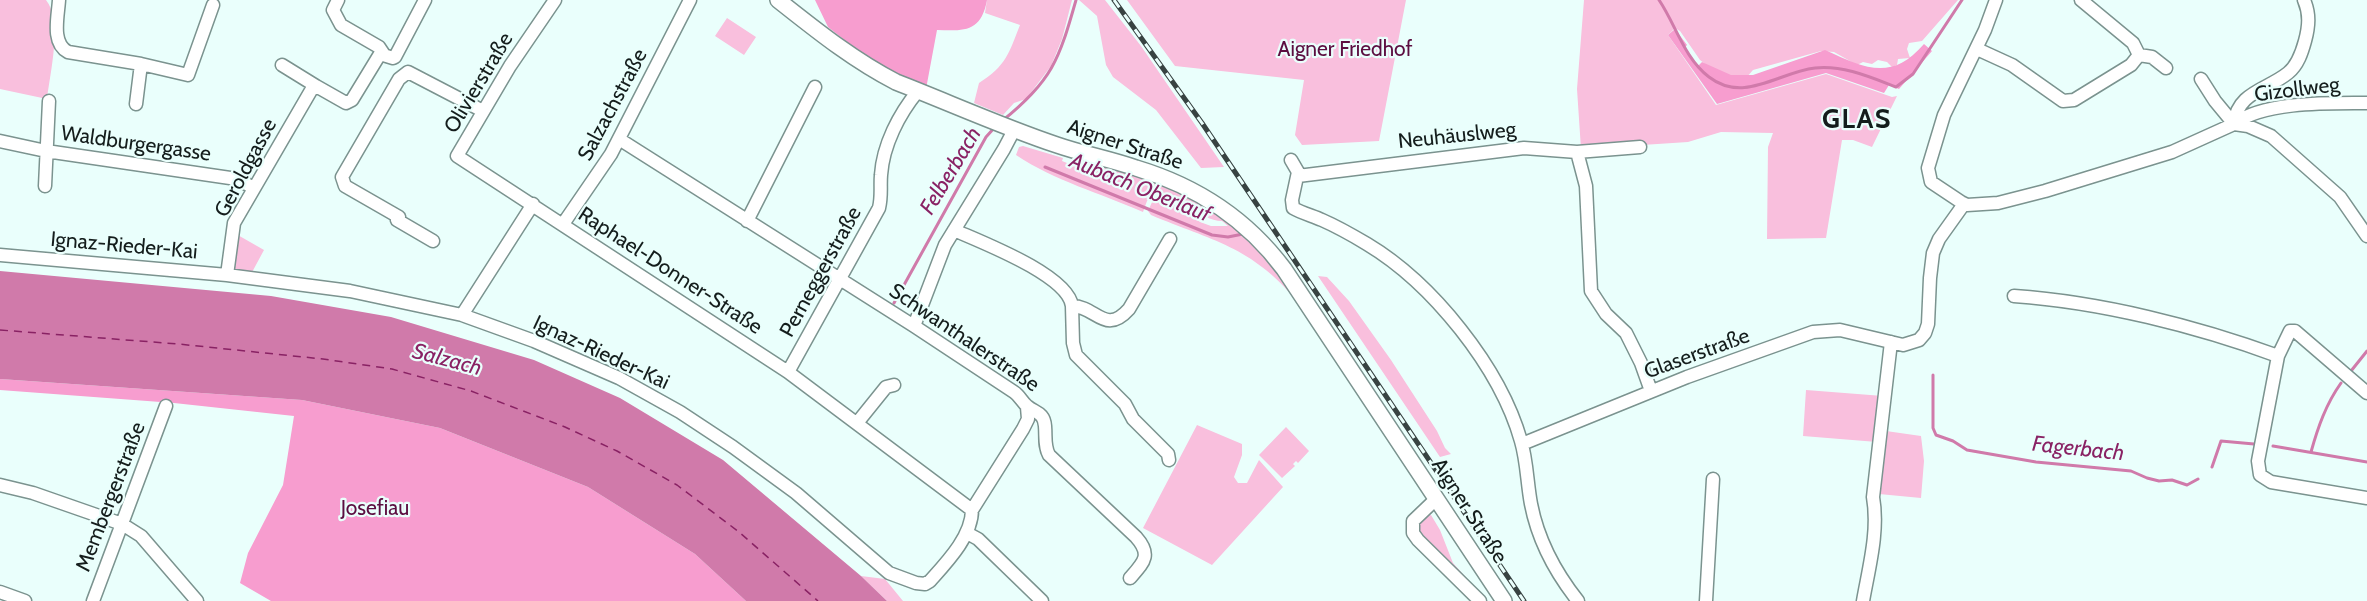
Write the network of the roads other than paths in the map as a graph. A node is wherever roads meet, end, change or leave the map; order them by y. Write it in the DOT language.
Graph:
graph roads {
  1 [pos="59,0"];
  2 [pos="338,0"];
  3 [pos="425,0"];
  4 [pos="555,0"];
  5 [pos="690,0"];
  6 [pos="778,0"];
  7 [pos="1996,0"];
  8 [pos="2081,0"];
  9 [pos="2304,0"];
  10 [pos="213,5"];
  11 [pos="1977,49"];
  12 [pos="2139,55"];
  13 [pos="388,56"];
  14 [pos="141,64"];
  15 [pos="282,65"];
  16 [pos="2166,68"];
  17 [pos="405,73"];
  18 [pos="2201,79"];
  19 [pos="316,86"];
  20 [pos="814,87"];
  21 [pos="918,91"];
  22 [pos="49,101"];
  23 [pos="2367,103"];
  24 [pos="136,104"];
  25 [pos="483,111"];
  26 [pos="2234,124"];
  27 [pos="1003,125"];
  28 [pos="619,139"];
  29 [pos="0,141"];
  30 [pos="1640,147"];
  31 [pos="46,150"];
  32 [pos="1577,152"];
  33 [pos="458,156"];
  34 [pos="1291,160"];
  35 [pos="1298,176"];
  36 [pos="45,186"];
  37 [pos="254,188"];
  38 [pos="533,204"];
  39 [pos="1964,204"];
  40 [pos="747,221"];
  41 [pos="563,224"];
  42 [pos="954,230"];
  43 [pos="2367,236"];
  44 [pos="1170,239"];
  45 [pos="433,241"];
  46 [pos="0,255"];
  47 [pos="227,275"];
  48 [pos="839,278"];
  49 [pos="2014,296"];
  50 [pos="1072,306"];
  51 [pos="462,315"];
  52 [pos="914,326"];
  53 [pos="1891,342"];
  54 [pos="2278,356"];
  55 [pos="788,372"];
  56 [pos="894,385"];
  57 [pos="1651,391"];
  58 [pos="2367,393"];
  59 [pos="166,406"];
  60 [pos="1027,407"];
  61 [pos="857,423"];
  62 [pos="1522,444"];
  63 [pos="1169,460"];
  64 [pos="1713,479"];
  65 [pos="0,484"];
  66 [pos="2367,498"];
  67 [pos="1436,499"];
  68 [pos="972,510"];
  69 [pos="122,524"];
  70 [pos="967,533"];
  71 [pos="1130,578"];
  72 [pos="0,592"];
  73 [pos="25,601"];
  74 [pos="93,601"];
  75 [pos="197,601"];
  76 [pos="1042,601"];
  77 [pos="1480,601"];
  78 [pos="1504,601"];
  79 [pos="1578,601"];
  80 [pos="1706,601"];
  81 [pos="1863,601"];
  1 -- 14 [label="street"];
  2 -- 13 [label="street"];
  3 -- 13 [label="street"];
  4 -- 25 [label="street, Olivierstraße"];
  5 -- 28 [label="street, Salzachstraße"];
  6 -- 21 [label="main road, Aigner Straße"];
  7 -- 11 [label="street"];
  8 -- 12 [label="street"];
  9 -- 26 [label="street"];
  10 -- 14 [label="street"];
  11 -- 12 [label="street"];
  11 -- 39 [label="street"];
  12 -- 16 [label="street"];
  13 -- 17 [label="street"];
  13 -- 19 [label="street"];
  14 -- 24 [label="street"];
  15 -- 19 [label="street"];
  17 -- 25 [label="street"];
  17 -- 45 [label="street"];
  18 -- 26 [label="street"];
  19 -- 37 [label="street, Geroldgasse"];
  20 -- 40 [label="street"];
  21 -- 27 [label="main road, Aigner Straße"];
  21 -- 48 [label="street, Perneggerstraße"];
  22 -- 31 [label="street, Waldburgergasse"];
  23 -- 26 [label="street, Gizollweg"];
  25 -- 33 [label="street, Olivierstraße"];
  26 -- 39 [label="street, Gizollweg"];
  26 -- 43 [label="street"];
  27 -- 42 [label="street"];
  27 -- 67 [label="main road, Aigner Straße"];
  28 -- 40 [label="street, Schwanthalerstraße"];
  28 -- 41 [label="street, Salzachstraße"];
  29 -- 31 [label="street, Waldburgergasse"];
  30 -- 32 [label="street, Neuhäuslweg"];
  31 -- 36 [label="street, Waldburgergasse"];
  31 -- 37 [label="street, Waldburgergasse"];
  32 -- 35 [label="street, Neuhäuslweg"];
  32 -- 57 [label="street"];
  33 -- 38 [label="street, Raphael-Donner-Straße"];
  34 -- 35 [label="street"];
  35 -- 62 [label="street"];
  37 -- 47 [label="street, Geroldgasse"];
  38 -- 41 [label="street, Raphael-Donner-Straße"];
  38 -- 51 [label="street"];
  39 -- 53 [label="street, Glaserstraße"];
  40 -- 48 [label="street, Schwanthalerstraße"];
  41 -- 55 [label="street, Raphael-Donner-Straße"];
  42 -- 50 [label="street"];
  42 -- 52 [label="street"];
  44 -- 50 [label="street"];
  46 -- 47 [label="street, Ignaz-Rieder-Kai"];
  47 -- 51 [label="street, Ignaz-Rieder-Kai"];
  48 -- 52 [label="street, Schwanthalerstraße"];
  48 -- 55 [label="street, Perneggerstraße"];
  49 -- 54 [label="street"];
  50 -- 63 [label="street"];
  51 -- 70 [label="street, Ignaz-Rieder-Kai"];
  52 -- 60 [label="street, Schwanthalerstraße"];
  53 -- 57 [label="street, Glaserstraße"];
  53 -- 81 [label="street"];
  54 -- 58 [label="street"];
  54 -- 66 [label="street"];
  55 -- 61 [label="street, Raphael-Donner-Straße"];
  56 -- 61 [label="street"];
  57 -- 62 [label="street, Glaserstraße"];
  59 -- 69 [label="street, Membergerstraße"];
  60 -- 68 [label="street, Ignaz-Rieder-Kai"];
  60 -- 71 [label="street, Schwanthalerstraße"];
  61 -- 68 [label="street, Raphael-Donner-Straße"];
  62 -- 79 [label="street"];
  64 -- 80 [label="street"];
  65 -- 69 [label="street"];
  67 -- 77 [label="street"];
  67 -- 78 [label="main road, Aigner Straße"];
  68 -- 70 [label="street, Ignaz-Rieder-Kai"];
  69 -- 74 [label="street, Membergerstraße"];
  69 -- 75 [label="street"];
  70 -- 76 [label="street"];
  72 -- 73 [label="street"];
}
